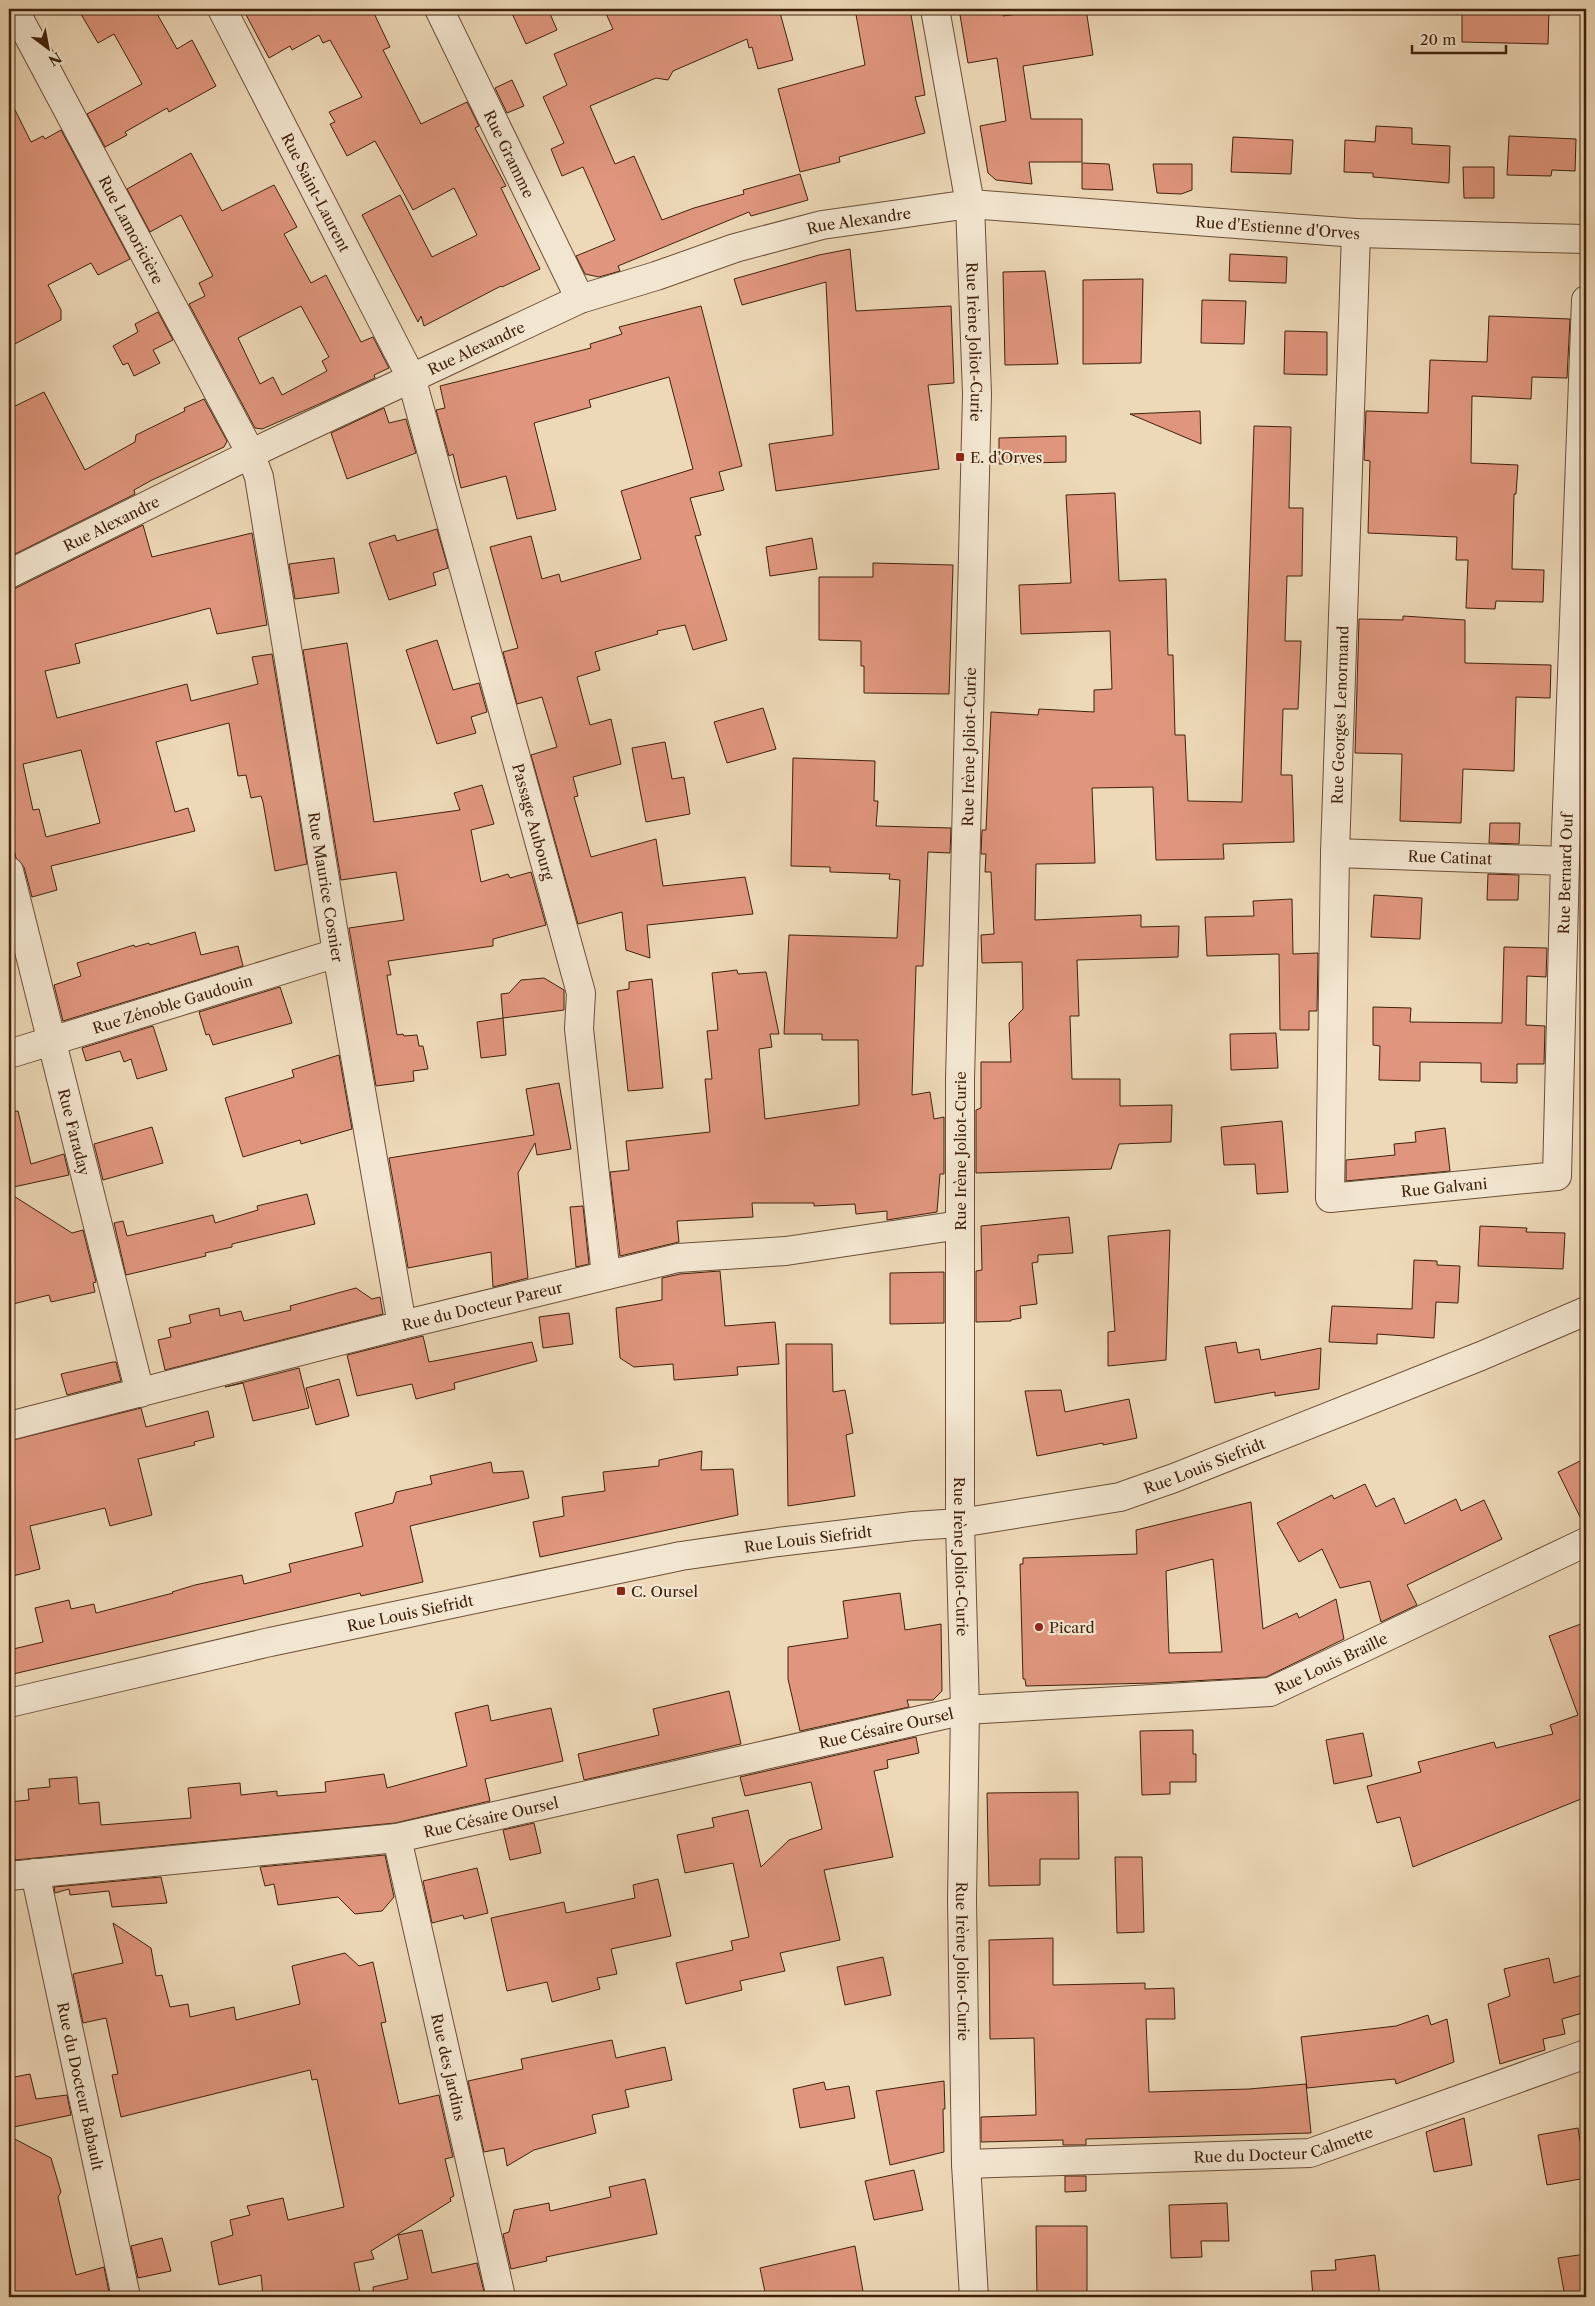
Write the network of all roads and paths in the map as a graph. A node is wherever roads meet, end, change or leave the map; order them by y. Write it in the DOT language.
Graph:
graph roads {
  1 [pos="14,9"];
  2 [pos="222,9"];
  3 [pos="439,9"];
  4 [pos="935,9"];
  5 [pos="970,204"];
  6 [pos="1356,233"];
  7 [pos="1586,239"];
  8 [pos="580,299"];
  9 [pos="1586,300"];
  10 [pos="411,377"];
  11 [pos="250,452"];
  12 [pos="9,574"];
  13 [pos="1335,853"];
  14 [pos="1565,860"];
  15 [pos="9,871"];
  16 [pos="337,953"];
  17 [pos="51,1041"];
  18 [pos="9,1054"];
  19 [pos="1557,1176"];
  20 [pos="1330,1198"];
  21 [pos="960,1225"];
  22 [pos="606,1275"];
  23 [pos="1586,1311"];
  24 [pos="402,1325"];
  25 [pos="140,1393"];
  26 [pos="9,1426"];
  27 [pos="960,1523"];
  28 [pos="1586,1542"];
  29 [pos="9,1703"];
  30 [pos="965,1710"];
  31 [pos="397,1838"];
  32 [pos="35,1873"];
  33 [pos="9,1876"];
  34 [pos="1586,2054"];
  35 [pos="966,2164"];
  36 [pos="126,2297"];
  37 [pos="501,2297"];
  38 [pos="974,2297"];
  1 -- 11 [label="street, Rue Lamoricière"];
  2 -- 10 [label="street, Rue Saint-Laurent"];
  3 -- 8 [label="street, Rue Gramme"];
  4 -- 5 [label="street, Rue Irène Joliot-Curie"];
  5 -- 6 [label="street, Rue d'Estienne d'Orves"];
  5 -- 8 [label="street, Rue Alexandre"];
  5 -- 21 [label="street, Rue Irène Joliot-Curie"];
  6 -- 7 [label="street, Rue d'Estienne d'Orves"];
  6 -- 13 [label="street, Rue Georges Lenormand"];
  8 -- 10 [label="street, Rue Alexandre"];
  9 -- 14 [label="street, Rue Bernard Ouf"];
  10 -- 11 [label="street, Rue Alexandre"];
  10 -- 22 [label="street, Passage Aubourg"];
  11 -- 12 [label="street, Rue Alexandre"];
  11 -- 16 [label="street, Rue Maurice Cosnier"];
  13 -- 14 [label="street, Rue Catinat"];
  13 -- 20 [label="street, Rue Georges Lenormand"];
  14 -- 19 [label="street, Rue Bernard Ouf"];
  15 -- 17 [label="street, Rue Faraday"];
  16 -- 17 [label="street, Rue Zénoble Gaudouin"];
  16 -- 24 [label="street, Rue Maurice Cosnier"];
  17 -- 18 [label="street, Rue Zénoble Gaudouin"];
  17 -- 25 [label="street, Rue Faraday"];
  19 -- 20 [label="street, Rue Galvani"];
  21 -- 22 [label="street, Rue du Docteur Pareur"];
  21 -- 27 [label="street, Rue Irène Joliot-Curie"];
  22 -- 24 [label="street, Rue du Docteur Pareur"];
  23 -- 27 [label="street, Rue Louis Siefridt"];
  24 -- 25 [label="street, Rue du Docteur Pareur"];
  25 -- 26 [label="street, Rue du Docteur Pareur"];
  27 -- 29 [label="street, Rue Louis Siefridt"];
  27 -- 30 [label="street, Rue Irène Joliot-Curie"];
  28 -- 30 [label="street, Rue Louis Braille"];
  30 -- 31 [label="street, Rue Césaire Oursel"];
  30 -- 35 [label="street, Rue Irène Joliot-Curie"];
  31 -- 32 [label="street, Rue Césaire Oursel"];
  31 -- 37 [label="street, Rue des Jardins"];
  32 -- 33 [label="street, Rue Césaire Oursel"];
  32 -- 36 [label="street, Rue du Docteur Babault"];
  34 -- 35 [label="street, Rue du Docteur Calmette"];
  35 -- 38 [label="street, Rue Irène Joliot-Curie"];
}
